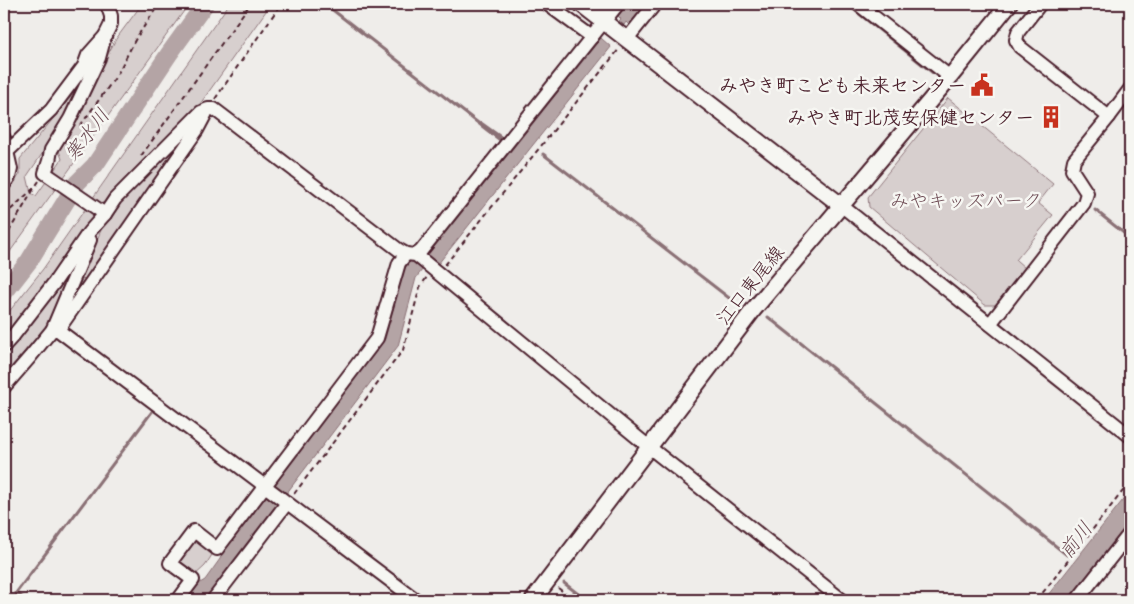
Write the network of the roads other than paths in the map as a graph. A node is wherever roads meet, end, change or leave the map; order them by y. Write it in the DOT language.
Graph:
graph roads {
  1 [pos="107,4"];
  2 [pos="547,4"];
  3 [pos="581,4"];
  4 [pos="596,4"];
  5 [pos="618,4"];
  6 [pos="655,4"];
  7 [pos="858,4"];
  8 [pos="1009,4"];
  9 [pos="1040,4"];
  10 [pos="607,18"];
  11 [pos="105,36"];
  12 [pos="592,37"];
  13 [pos="627,39"];
  14 [pos="950,77"];
  15 [pos="1130,89"];
  16 [pos="208,109"];
  17 [pos="1109,117"];
  18 [pos="4,138"];
  19 [pos="7,152"];
  20 [pos="4,184"];
  21 [pos="842,206"];
  22 [pos="101,216"];
  23 [pos="422,261"];
  24 [pos="990,324"];
  25 [pos="55,330"];
  26 [pos="4,346"];
  27 [pos="4,387"];
  28 [pos="1130,436"];
  29 [pos="649,447"];
  30 [pos="276,494"];
  31 [pos="1130,534"];
  32 [pos="178,600"];
  33 [pos="213,600"];
  34 [pos="416,600"];
  35 [pos="533,600"];
  36 [pos="842,600"];
  37 [pos="1077,600"];
  1 -- 11 [label="street"];
  2 -- 12 [label="street"];
  3 -- 10 [label="main road"];
  4 -- 10 [label="street"];
  5 -- 10 [label="street"];
  6 -- 13 [label="street"];
  7 -- 14 [label="street"];
  8 -- 14 [label="main road, 江口東尾線"];
  9 -- 17 [label="street"];
  10 -- 12 [label="street"];
  10 -- 13 [label="main road"];
  11 -- 19 [label="street"];
  11 -- 22 [label="street"];
  12 -- 23 [label="street"];
  13 -- 21 [label="main road"];
  14 -- 21 [label="main road, 江口東尾線"];
  15 -- 17 [label="street"];
  16 -- 22 [label="street"];
  16 -- 23 [label="street"];
  16 -- 25 [label="street"];
  17 -- 24 [label="street"];
  18 -- 19 [label="street"];
  19 -- 20 [label="street"];
  21 -- 24 [label="street"];
  21 -- 29 [label="main road, 江口東尾線"];
  22 -- 25 [label="street"];
  22 -- 26 [label="street"];
  23 -- 29 [label="street"];
  23 -- 30 [label="street"];
  24 -- 28 [label="street"];
  25 -- 27 [label="street"];
  25 -- 30 [label="street"];
  29 -- 35 [label="main road, 江口東尾線"];
  29 -- 36 [label="street"];
  30 -- 32 [label="street"];
  30 -- 33 [label="street"];
  30 -- 34 [label="street"];
  31 -- 37 [label="street"];
}
